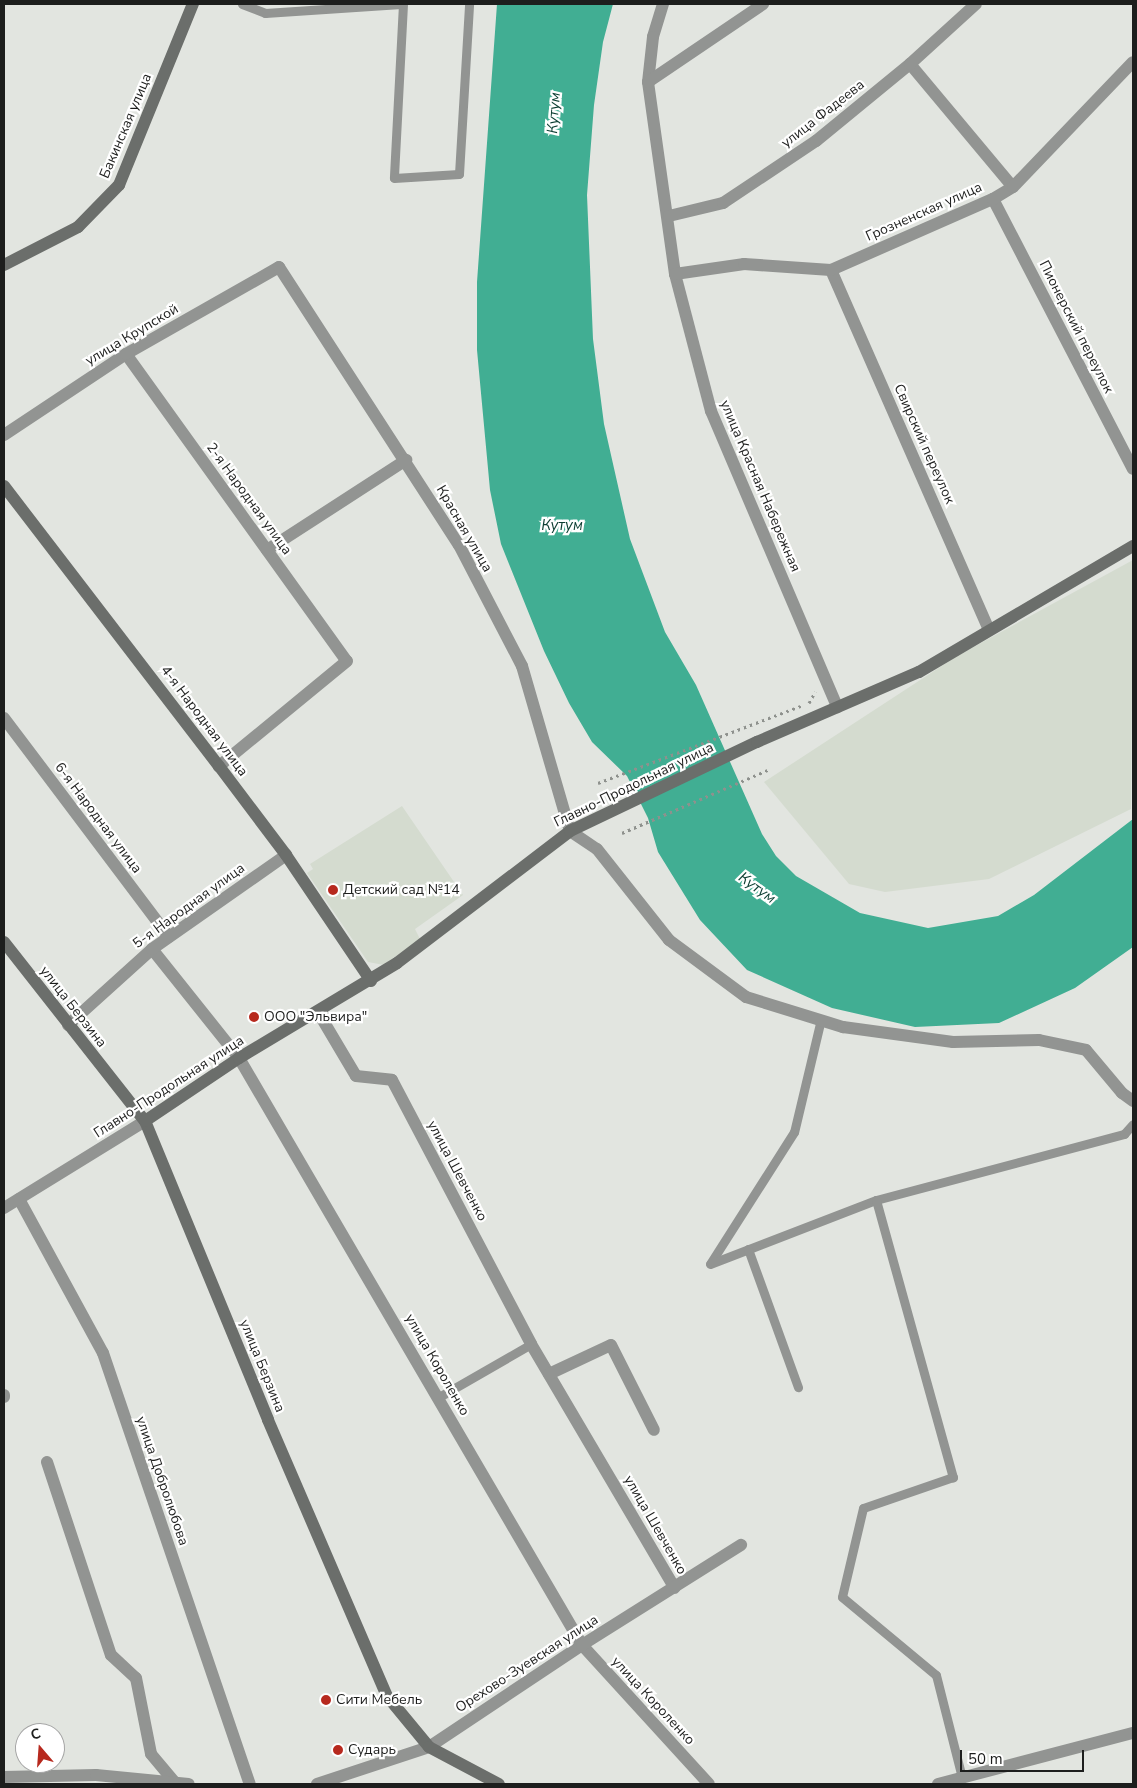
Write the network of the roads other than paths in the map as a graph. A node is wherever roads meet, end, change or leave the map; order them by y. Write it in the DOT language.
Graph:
graph roads {
  1 [pos="193,4"];
  2 [pos="242,4"];
  3 [pos="402,4"];
  4 [pos="469,4"];
  5 [pos="663,4"];
  6 [pos="763,4"];
  7 [pos="976,4"];
  8 [pos="1133,62"];
  9 [pos="910,64"];
  10 [pos="648,82"];
  11 [pos="1013,187"];
  12 [pos="993,199"];
  13 [pos="669,216"];
  14 [pos="4,265"];
  15 [pos="279,267"];
  16 [pos="831,270"];
  17 [pos="675,274"];
  18 [pos="126,354"];
  19 [pos="4,435"];
  20 [pos="406,460"];
  21 [pos="1133,469"];
  22 [pos="4,486"];
  23 [pos="1133,546"];
  24 [pos="267,550"];
  25 [pos="989,630"];
  26 [pos="837,707"];
  27 [pos="4,718"];
  28 [pos="219,766"];
  29 [pos="570,831"];
  30 [pos="286,855"];
  31 [pos="169,937"];
  32 [pos="4,942"];
  33 [pos="152,949"];
  34 [pos="371,981"];
  35 [pos="318,1012"];
  36 [pos="821,1020"];
  37 [pos="68,1025"];
  38 [pos="239,1058"];
  39 [pos="1133,1101"];
  40 [pos="145,1121"];
  41 [pos="1133,1124"];
  42 [pos="20,1199"];
  43 [pos="876,1200"];
  44 [pos="4,1208"];
  45 [pos="748,1249"];
  46 [pos="531,1344"];
  47 [pos="549,1374"];
  48 [pos="798,1387"];
  49 [pos="438,1397"];
  50 [pos="654,1430"];
  51 [pos="47,1462"];
  52 [pos="741,1545"];
  53 [pos="675,1588"];
  54 [pos="582,1645"];
  55 [pos="1133,1733"];
  56 [pos="429,1747"];
  57 [pos="4,1777"];
  58 [pos="962,1778"];
  59 [pos="96,1780"];
  60 [pos="174,1781"];
  61 [pos="189,1784"];
  62 [pos="250,1784"];
  63 [pos="317,1784"];
  64 [pos="499,1784"];
  65 [pos="709,1784"];
  66 [pos="938,1784"];
  1 -- 14 [label="street, Бакинская улица"];
  2 -- 3 [label="lane"];
  3 -- 4 [label="lane"];
  5 -- 10 [label="street, улица Красная Набережная"];
  6 -- 10 [label="street"];
  7 -- 9 [label="street, улица Фадеева"];
  8 -- 11 [label="street, Грозненская улица"];
  9 -- 11 [label="street"];
  9 -- 13 [label="street, улица Фадеева"];
  10 -- 13 [label="street, улица Красная Набережная"];
  11 -- 12 [label="street, Грозненская улица"];
  12 -- 16 [label="street, Грозненская улица"];
  12 -- 21 [label="street, Пионерский переулок"];
  13 -- 17 [label="street, улица Красная Набережная"];
  15 -- 18 [label="street, улица Крупской"];
  15 -- 20 [label="street, Красная улица"];
  16 -- 17 [label="street, Грозненская улица"];
  16 -- 25 [label="street, Свирский переулок"];
  17 -- 26 [label="street, улица Красная Набережная"];
  18 -- 19 [label="street, улица Крупской"];
  18 -- 24 [label="street, 2-я Народная улица"];
  20 -- 24 [label="street"];
  20 -- 29 [label="street, Красная улица"];
  22 -- 28 [label="street, 4-я Народная улица"];
  23 -- 25 [label="street"];
  24 -- 28 [label="street, 2-я Народная улица"];
  25 -- 26 [label="street"];
  26 -- 29 [label="street, Главно-Продольная улица"];
  27 -- 31 [label="street, 6-я Народная улица"];
  28 -- 30 [label="street, 4-я Народная улица"];
  29 -- 34 [label="street, Главно-Продольная улица"];
  29 -- 36 [label="street"];
  30 -- 31 [label="street, 5-я Народная улица"];
  30 -- 34 [label="street, 4-я Народная улица"];
  31 -- 33 [label="street, 5-я Народная улица"];
  32 -- 37 [label="street, улица Берзина"];
  33 -- 37 [label="street, 5-я Народная улица"];
  33 -- 38 [label="street, улица Короленко"];
  34 -- 35 [label="street, Главно-Продольная улица"];
  35 -- 38 [label="street, Главно-Продольная улица"];
  35 -- 46 [label="street, улица Шевченко"];
  36 -- 39 [label="street"];
  36 -- 45 [label="lane"];
  37 -- 40 [label="street, улица Берзина"];
  38 -- 40 [label="street, Главно-Продольная улица"];
  38 -- 49 [label="street, улица Короленко"];
  40 -- 42 [label="street, Главно-Продольная улица"];
  40 -- 56 [label="street, улица Берзина"];
  41 -- 43 [label="lane"];
  42 -- 44 [label="street, Главно-Продольная улица"];
  42 -- 62 [label="street, улица Добролюбова"];
  43 -- 45 [label="lane"];
  43 -- 58 [label="lane"];
  45 -- 48 [label="lane"];
  46 -- 47 [label="street, улица Шевченко"];
  46 -- 49 [label="lane"];
  47 -- 50 [label="street"];
  47 -- 53 [label="street, улица Шевченко"];
  49 -- 54 [label="street, улица Короленко"];
  51 -- 60 [label="street"];
  52 -- 53 [label="street, Орехово-Зуевская улица"];
  53 -- 54 [label="street, Орехово-Зуевская улица"];
  54 -- 56 [label="street, Орехово-Зуевская улица"];
  54 -- 65 [label="street, улица Короленко"];
  55 -- 58 [label="street"];
  56 -- 63 [label="street, Орехово-Зуевская улица"];
  56 -- 64 [label="street, улица Берзина"];
  57 -- 59 [label="street"];
  58 -- 66 [label="street"];
  59 -- 60 [label="street"];
  60 -- 61 [label="street"];
}
